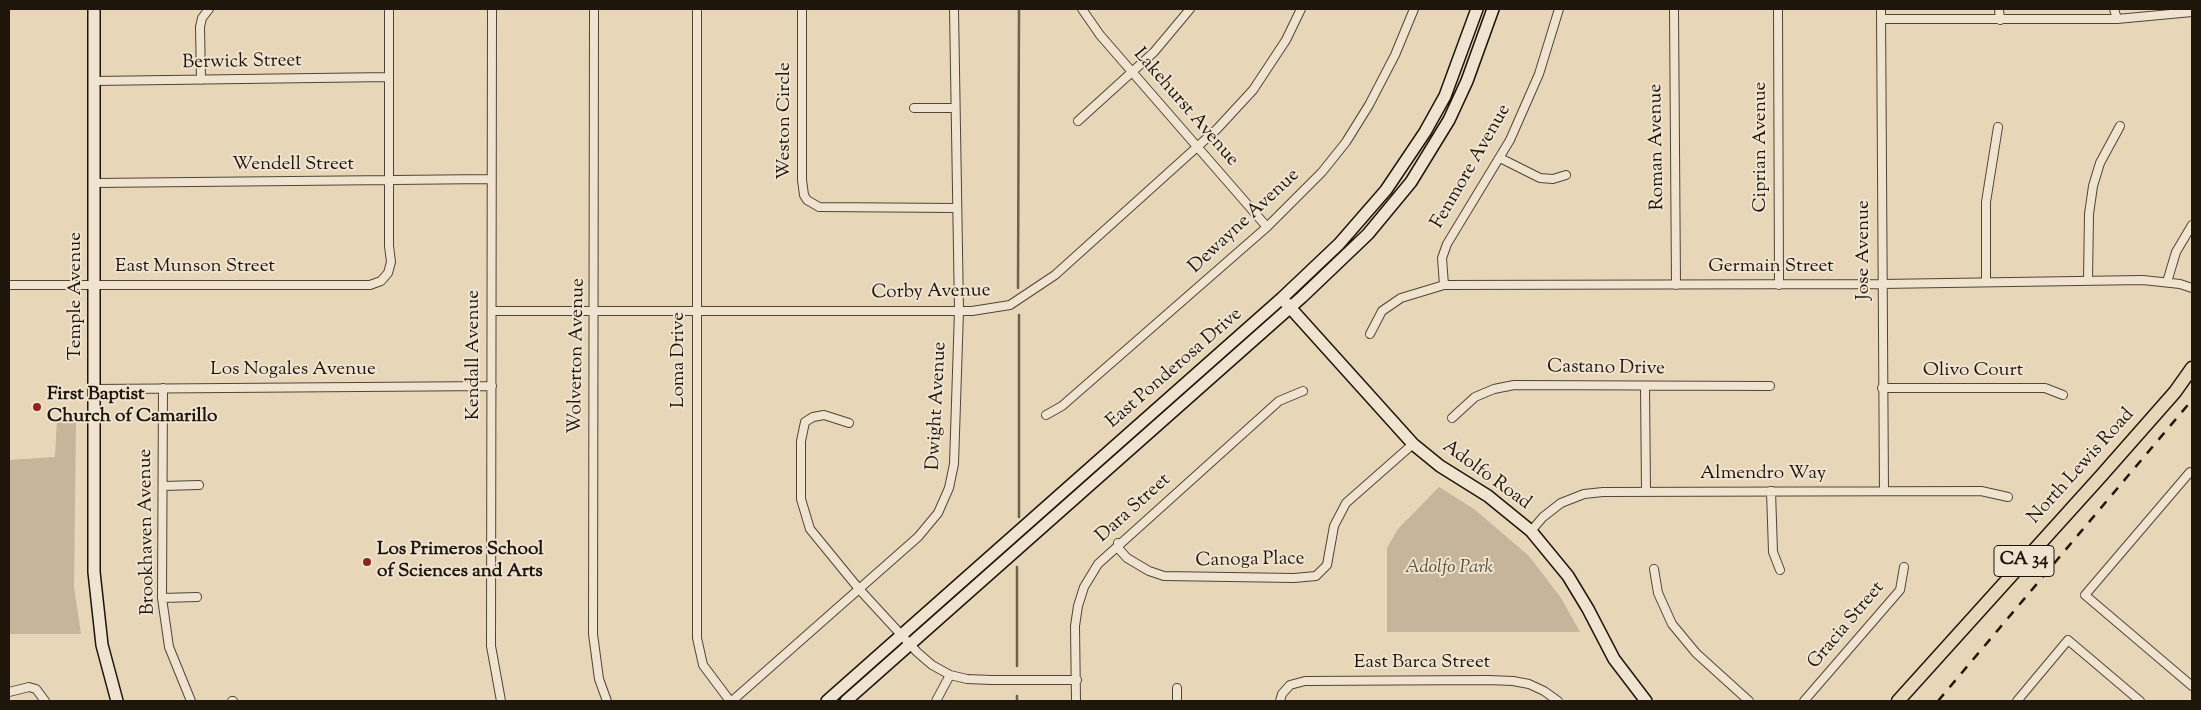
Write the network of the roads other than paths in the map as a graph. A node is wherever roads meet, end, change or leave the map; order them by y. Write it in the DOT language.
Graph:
graph roads {
  1 [pos="94,9"];
  2 [pos="209,9"];
  3 [pos="388,9"];
  4 [pos="492,9"];
  5 [pos="594,9"];
  6 [pos="697,9"];
  7 [pos="802,9"];
  8 [pos="954,9"];
  9 [pos="1082,9"];
  10 [pos="1190,9"];
  11 [pos="1301,9"];
  12 [pos="1414,9"];
  13 [pos="1477,9"];
  14 [pos="1493,9"];
  15 [pos="1559,9"];
  16 [pos="1674,9"];
  17 [pos="1778,9"];
  18 [pos="1881,9"];
  19 [pos="2000,9"];
  20 [pos="2114,9"];
  21 [pos="2192,12"];
  22 [pos="1881,19"];
  23 [pos="2117,19"];
  24 [pos="2000,20"];
  25 [pos="1131,72"];
  26 [pos="389,78"];
  27 [pos="201,80"];
  28 [pos="94,81"];
  29 [pos="914,108"];
  30 [pos="954,108"];
  31 [pos="1078,121"];
  32 [pos="2120,126"];
  33 [pos="1998,127"];
  34 [pos="1198,147"];
  35 [pos="1500,158"];
  36 [pos="1566,175"];
  37 [pos="491,179"];
  38 [pos="389,182"];
  39 [pos="94,183"];
  40 [pos="957,208"];
  41 [pos="2192,224"];
  42 [pos="1267,227"];
  43 [pos="1986,281"];
  44 [pos="2088,281"];
  45 [pos="2167,282"];
  46 [pos="1881,284"];
  47 [pos="94,285"];
  48 [pos="1444,285"];
  49 [pos="1676,285"];
  50 [pos="1779,285"];
  51 [pos="9,286"];
  52 [pos="2192,288"];
  53 [pos="1282,298"];
  54 [pos="1290,308"];
  55 [pos="492,311"];
  56 [pos="595,311"];
  57 [pos="696,311"];
  58 [pos="959,311"];
  59 [pos="1370,334"];
  60 [pos="2192,368"];
  61 [pos="492,386"];
  62 [pos="1644,386"];
  63 [pos="1770,386"];
  64 [pos="94,388"];
  65 [pos="162,388"];
  66 [pos="1882,388"];
  67 [pos="1303,391"];
  68 [pos="2062,395"];
  69 [pos="1046,415"];
  70 [pos="1452,418"];
  71 [pos="848,424"];
  72 [pos="1413,444"];
  73 [pos="2192,474"];
  74 [pos="199,485"];
  75 [pos="163,486"];
  76 [pos="1771,491"];
  77 [pos="1884,491"];
  78 [pos="1646,492"];
  79 [pos="2008,497"];
  80 [pos="1531,531"];
  81 [pos="1118,543"];
  82 [pos="1904,567"];
  83 [pos="1654,569"];
  84 [pos="1780,570"];
  85 [pos="859,588"];
  86 [pos="197,596"];
  87 [pos="162,598"];
  88 [pos="902,635"];
  89 [pos="910,644"];
  90 [pos="950,675"];
  91 [pos="1077,680"];
  92 [pos="2192,686"];
  93 [pos="1177,688"];
  94 [pos="9,692"];
  95 [pos="45,701"];
  96 [pos="117,701"];
  97 [pos="191,701"];
  98 [pos="501,701"];
  99 [pos="607,701"];
  100 [pos="731,701"];
  101 [pos="827,701"];
  102 [pos="846,701"];
  103 [pos="936,701"];
  104 [pos="1076,701"];
  105 [pos="1177,701"];
  106 [pos="1280,701"];
  107 [pos="1558,701"];
  108 [pos="1646,701"];
  109 [pos="1749,701"];
  110 [pos="1804,701"];
  111 [pos="1898,701"];
  112 [pos="2016,701"];
  113 [pos="2140,701"];
  1 -- 28 [label="main road, Temple Avenue"];
  2 -- 27 [label="street"];
  3 -- 26 [label="street"];
  4 -- 37 [label="street, Kendall Avenue"];
  5 -- 56 [label="street, Wolverton Avenue"];
  6 -- 57 [label="street, Loma Drive"];
  7 -- 40 [label="street, Weston Circle"];
  8 -- 30 [label="street, Dwight Avenue"];
  9 -- 25 [label="street, Lakehurst Avenue"];
  10 -- 25 [label="street"];
  11 -- 34 [label="street, Corby Avenue"];
  12 -- 42 [label="street, Dewayne Avenue"];
  13 -- 53 [label="main road, East Ponderosa Drive"];
  14 -- 54 [label="main road, East Ponderosa Drive"];
  15 -- 35 [label="street, Fenmore Avenue"];
  16 -- 49 [label="street, Roman Avenue"];
  17 -- 50 [label="street, Ciprian Avenue"];
  18 -- 22 [label="street, Jose Avenue"];
  19 -- 24 [label="street"];
  20 -- 23 [label="street"];
  21 -- 23 [label="street"];
  22 -- 24 [label="street"];
  22 -- 46 [label="street, Jose Avenue"];
  23 -- 24 [label="street"];
  25 -- 31 [label="street"];
  25 -- 34 [label="street, Lakehurst Avenue"];
  26 -- 27 [label="street, Berwick Street"];
  26 -- 38 [label="street"];
  27 -- 28 [label="street, Berwick Street"];
  28 -- 39 [label="main road, Temple Avenue"];
  29 -- 30 [label="street"];
  30 -- 40 [label="street, Dwight Avenue"];
  32 -- 44 [label="street"];
  33 -- 43 [label="street"];
  34 -- 42 [label="street, Lakehurst Avenue"];
  34 -- 58 [label="street, Corby Avenue"];
  35 -- 36 [label="street"];
  35 -- 48 [label="street, Fenmore Avenue"];
  37 -- 38 [label="street, Wendell Street"];
  37 -- 55 [label="street, Kendall Avenue"];
  38 -- 39 [label="street, Wendell Street"];
  38 -- 47 [label="street, East Munson Street"];
  39 -- 47 [label="main road, Temple Avenue"];
  40 -- 58 [label="street, Dwight Avenue"];
  41 -- 45 [label="street"];
  42 -- 69 [label="street, Dewayne Avenue"];
  43 -- 44 [label="street, Germain Street"];
  43 -- 46 [label="street, Germain Street"];
  44 -- 45 [label="street, Germain Street"];
  45 -- 52 [label="street, Germain Street"];
  46 -- 50 [label="street, Germain Street"];
  46 -- 66 [label="street, Jose Avenue"];
  47 -- 51 [label="street, East Munson Street"];
  47 -- 64 [label="main road, Temple Avenue"];
  48 -- 49 [label="street, Germain Street"];
  48 -- 59 [label="street, Germain Street"];
  49 -- 50 [label="street, Germain Street"];
  53 -- 54 [label="main road, Adolfo Road"];
  53 -- 88 [label="main road, East Ponderosa Drive"];
  54 -- 72 [label="main road, Adolfo Road"];
  54 -- 89 [label="main road, East Ponderosa Drive"];
  55 -- 56 [label="street, Corby Avenue"];
  55 -- 61 [label="street, Kendall Avenue"];
  56 -- 57 [label="street, Corby Avenue"];
  56 -- 99 [label="street, Wolverton Avenue"];
  57 -- 58 [label="street, Corby Avenue"];
  57 -- 100 [label="street, Loma Drive"];
  58 -- 85 [label="street, Dwight Avenue"];
  60 -- 111 [label="main road, North Lewis Road / CA 34"];
  61 -- 65 [label="street, Los Nogales Avenue"];
  61 -- 98 [label="street, Kendall Avenue"];
  62 -- 63 [label="street, Castano Drive"];
  62 -- 70 [label="street, Castano Drive"];
  62 -- 78 [label="street"];
  64 -- 65 [label="street, Los Nogales Avenue"];
  64 -- 96 [label="main road, Temple Avenue"];
  65 -- 75 [label="street, Brookhaven Avenue"];
  66 -- 68 [label="street, Olivo Court"];
  66 -- 77 [label="street, Jose Avenue"];
  67 -- 81 [label="street, Dara Street"];
  71 -- 85 [label="street"];
  72 -- 80 [label="main road, Adolfo Road"];
  72 -- 81 [label="street, Canoga Place"];
  73 -- 92 [label="street"];
  74 -- 75 [label="street"];
  75 -- 87 [label="street, Brookhaven Avenue"];
  76 -- 77 [label="street, Almendro Way"];
  76 -- 78 [label="street, Almendro Way"];
  76 -- 84 [label="street"];
  77 -- 79 [label="street, Almendro Way"];
  78 -- 80 [label="street, Almendro Way"];
  80 -- 108 [label="main road, Adolfo Road"];
  81 -- 91 [label="street, Dara Street"];
  82 -- 110 [label="street, Gracia Street"];
  83 -- 109 [label="street"];
  85 -- 88 [label="street"];
  85 -- 100 [label="street, Dwight Avenue"];
  86 -- 87 [label="street"];
  87 -- 97 [label="street, Brookhaven Avenue"];
  88 -- 89 [label="street"];
  88 -- 101 [label="main road, East Ponderosa Drive"];
  89 -- 90 [label="street"];
  89 -- 102 [label="main road, East Ponderosa Drive"];
  90 -- 91 [label="street"];
  90 -- 103 [label="street"];
  91 -- 104 [label="street, Dara Street"];
  93 -- 105 [label="street"];
  94 -- 95 [label="street"];
  106 -- 107 [label="street, East Barca Street"];
  112 -- 113 [label="street"];
}
